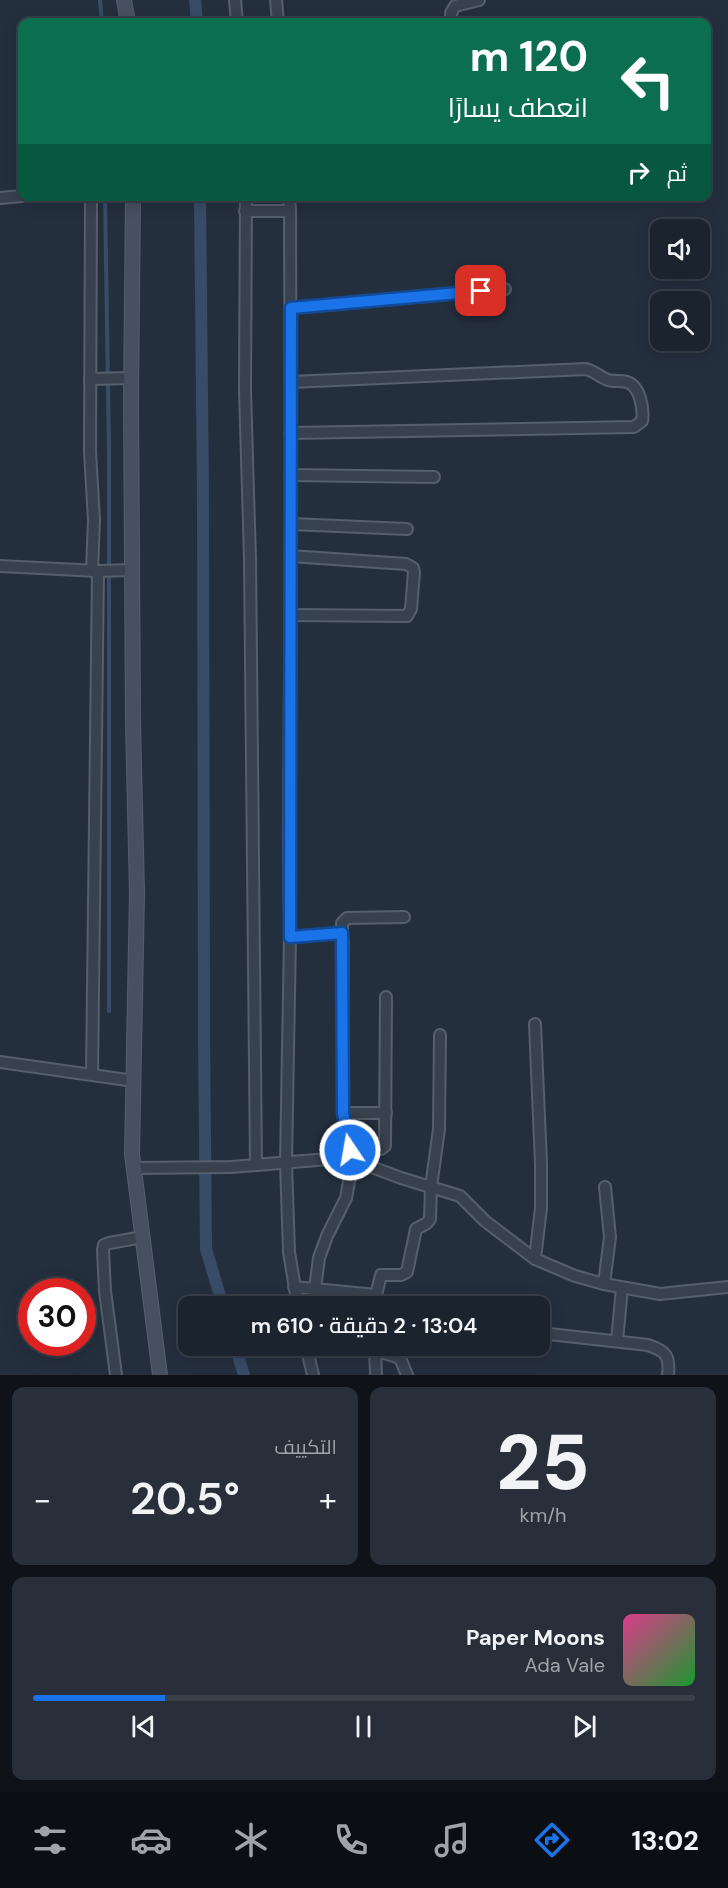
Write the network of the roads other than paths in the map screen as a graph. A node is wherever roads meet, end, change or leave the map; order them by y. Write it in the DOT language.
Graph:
graph roads {
  1 [pos="124,0"];
  2 [pos="235,0"];
  3 [pos="276,0"];
  4 [pos="478,0"];
  5 [pos="127,18"];
  6 [pos="237,18"];
  7 [pos="278,18"];
  8 [pos="451,18"];
  9 [pos="18,196"];
  10 [pos="0,198"];
  11 [pos="91,201"];
  12 [pos="133,201"];
  13 [pos="246,201"];
  14 [pos="289,201"];
  15 [pos="245,211"];
  16 [pos="290,211"];
  17 [pos="505,289"];
  18 [pos="291,308"];
  19 [pos="131,378"];
  20 [pos="94,379"];
  21 [pos="291,382"];
  22 [pos="290,433"];
  23 [pos="290,475"];
  24 [pos="434,477"];
  25 [pos="291,524"];
  26 [pos="407,529"];
  27 [pos="290,556"];
  28 [pos="0,566"];
  29 [pos="132,570"];
  30 [pos="95,571"];
  31 [pos="290,615"];
  32 [pos="404,917"];
  33 [pos="342,933"];
  34 [pos="290,937"];
  35 [pos="386,997"];
  36 [pos="535,1024"];
  37 [pos="440,1035"];
  38 [pos="0,1062"];
  39 [pos="92,1074"];
  40 [pos="134,1081"];
  41 [pos="343,1113"];
  42 [pos="386,1113"];
  43 [pos="352,1155"];
  44 [pos="286,1163"];
  45 [pos="256,1165"];
  46 [pos="133,1168"];
  47 [pos="431,1187"];
  48 [pos="605,1187"];
  49 [pos="143,1237"];
  50 [pos="535,1259"];
  51 [pos="604,1284"];
  52 [pos="294,1287"];
  53 [pos="728,1287"];
  54 [pos="622,1288"];
  55 [pos="315,1289"];
  56 [pos="296,1296"];
  57 [pos="350,1296"];
  58 [pos="376,1296"];
  59 [pos="550,1334"];
  60 [pos="617,1341"];
  61 [pos="308,1356"];
  62 [pos="375,1356"];
  63 [pos="395,1356"];
  64 [pos="116,1375"];
  65 [pos="160,1375"];
  66 [pos="313,1375"];
  67 [pos="376,1375"];
  68 [pos="407,1375"];
  69 [pos="668,1375"];
  1 -- 5 [label="street"];
  2 -- 6 [label="street"];
  3 -- 7 [label="street"];
  4 -- 8 [label="street"];
  9 -- 10 [label="street"];
  11 -- 20 [label="street"];
  12 -- 19 [label="street"];
  13 -- 15 [label="street"];
  14 -- 16 [label="street"];
  15 -- 16 [label="street"];
  15 -- 45 [label="street"];
  16 -- 18 [label="street"];
  17 -- 18 [label="street"];
  18 -- 21 [label="street"];
  19 -- 20 [label="street"];
  19 -- 29 [label="street"];
  20 -- 30 [label="street"];
  21 -- 22 [label="street"];
  21 -- 22 [label="street"];
  22 -- 23 [label="street"];
  23 -- 24 [label="street"];
  23 -- 25 [label="street"];
  25 -- 26 [label="street"];
  25 -- 27 [label="street"];
  27 -- 31 [label="street"];
  27 -- 31 [label="street"];
  28 -- 30 [label="street"];
  29 -- 30 [label="street"];
  29 -- 40 [label="street"];
  30 -- 39 [label="street"];
  31 -- 34 [label="street"];
  32 -- 33 [label="street"];
  33 -- 34 [label="street"];
  33 -- 41 [label="street"];
  34 -- 44 [label="street"];
  35 -- 42 [label="street"];
  36 -- 50 [label="street"];
  37 -- 47 [label="street"];
  38 -- 39 [label="street"];
  39 -- 40 [label="street"];
  40 -- 46 [label="street"];
  41 -- 42 [label="street"];
  41 -- 43 [label="street"];
  42 -- 43 [label="street"];
  43 -- 44 [label="street"];
  43 -- 47 [label="street"];
  43 -- 55 [label="street"];
  44 -- 45 [label="street"];
  44 -- 52 [label="street"];
  45 -- 46 [label="street"];
  46 -- 49 [label="street"];
  47 -- 50 [label="street"];
  47 -- 58 [label="street"];
  48 -- 51 [label="street"];
  49 -- 64 [label="street"];
  49 -- 65 [label="street"];
  50 -- 51 [label="street"];
  51 -- 54 [label="street"];
  52 -- 55 [label="street"];
  52 -- 56 [label="street"];
  53 -- 54 [label="street"];
  54 -- 60 [label="street"];
  55 -- 57 [label="street"];
  59 -- 60 [label="street"];
  60 -- 69 [label="street"];
  61 -- 66 [label="street"];
  62 -- 67 [label="street"];
  63 -- 68 [label="street"];
}
